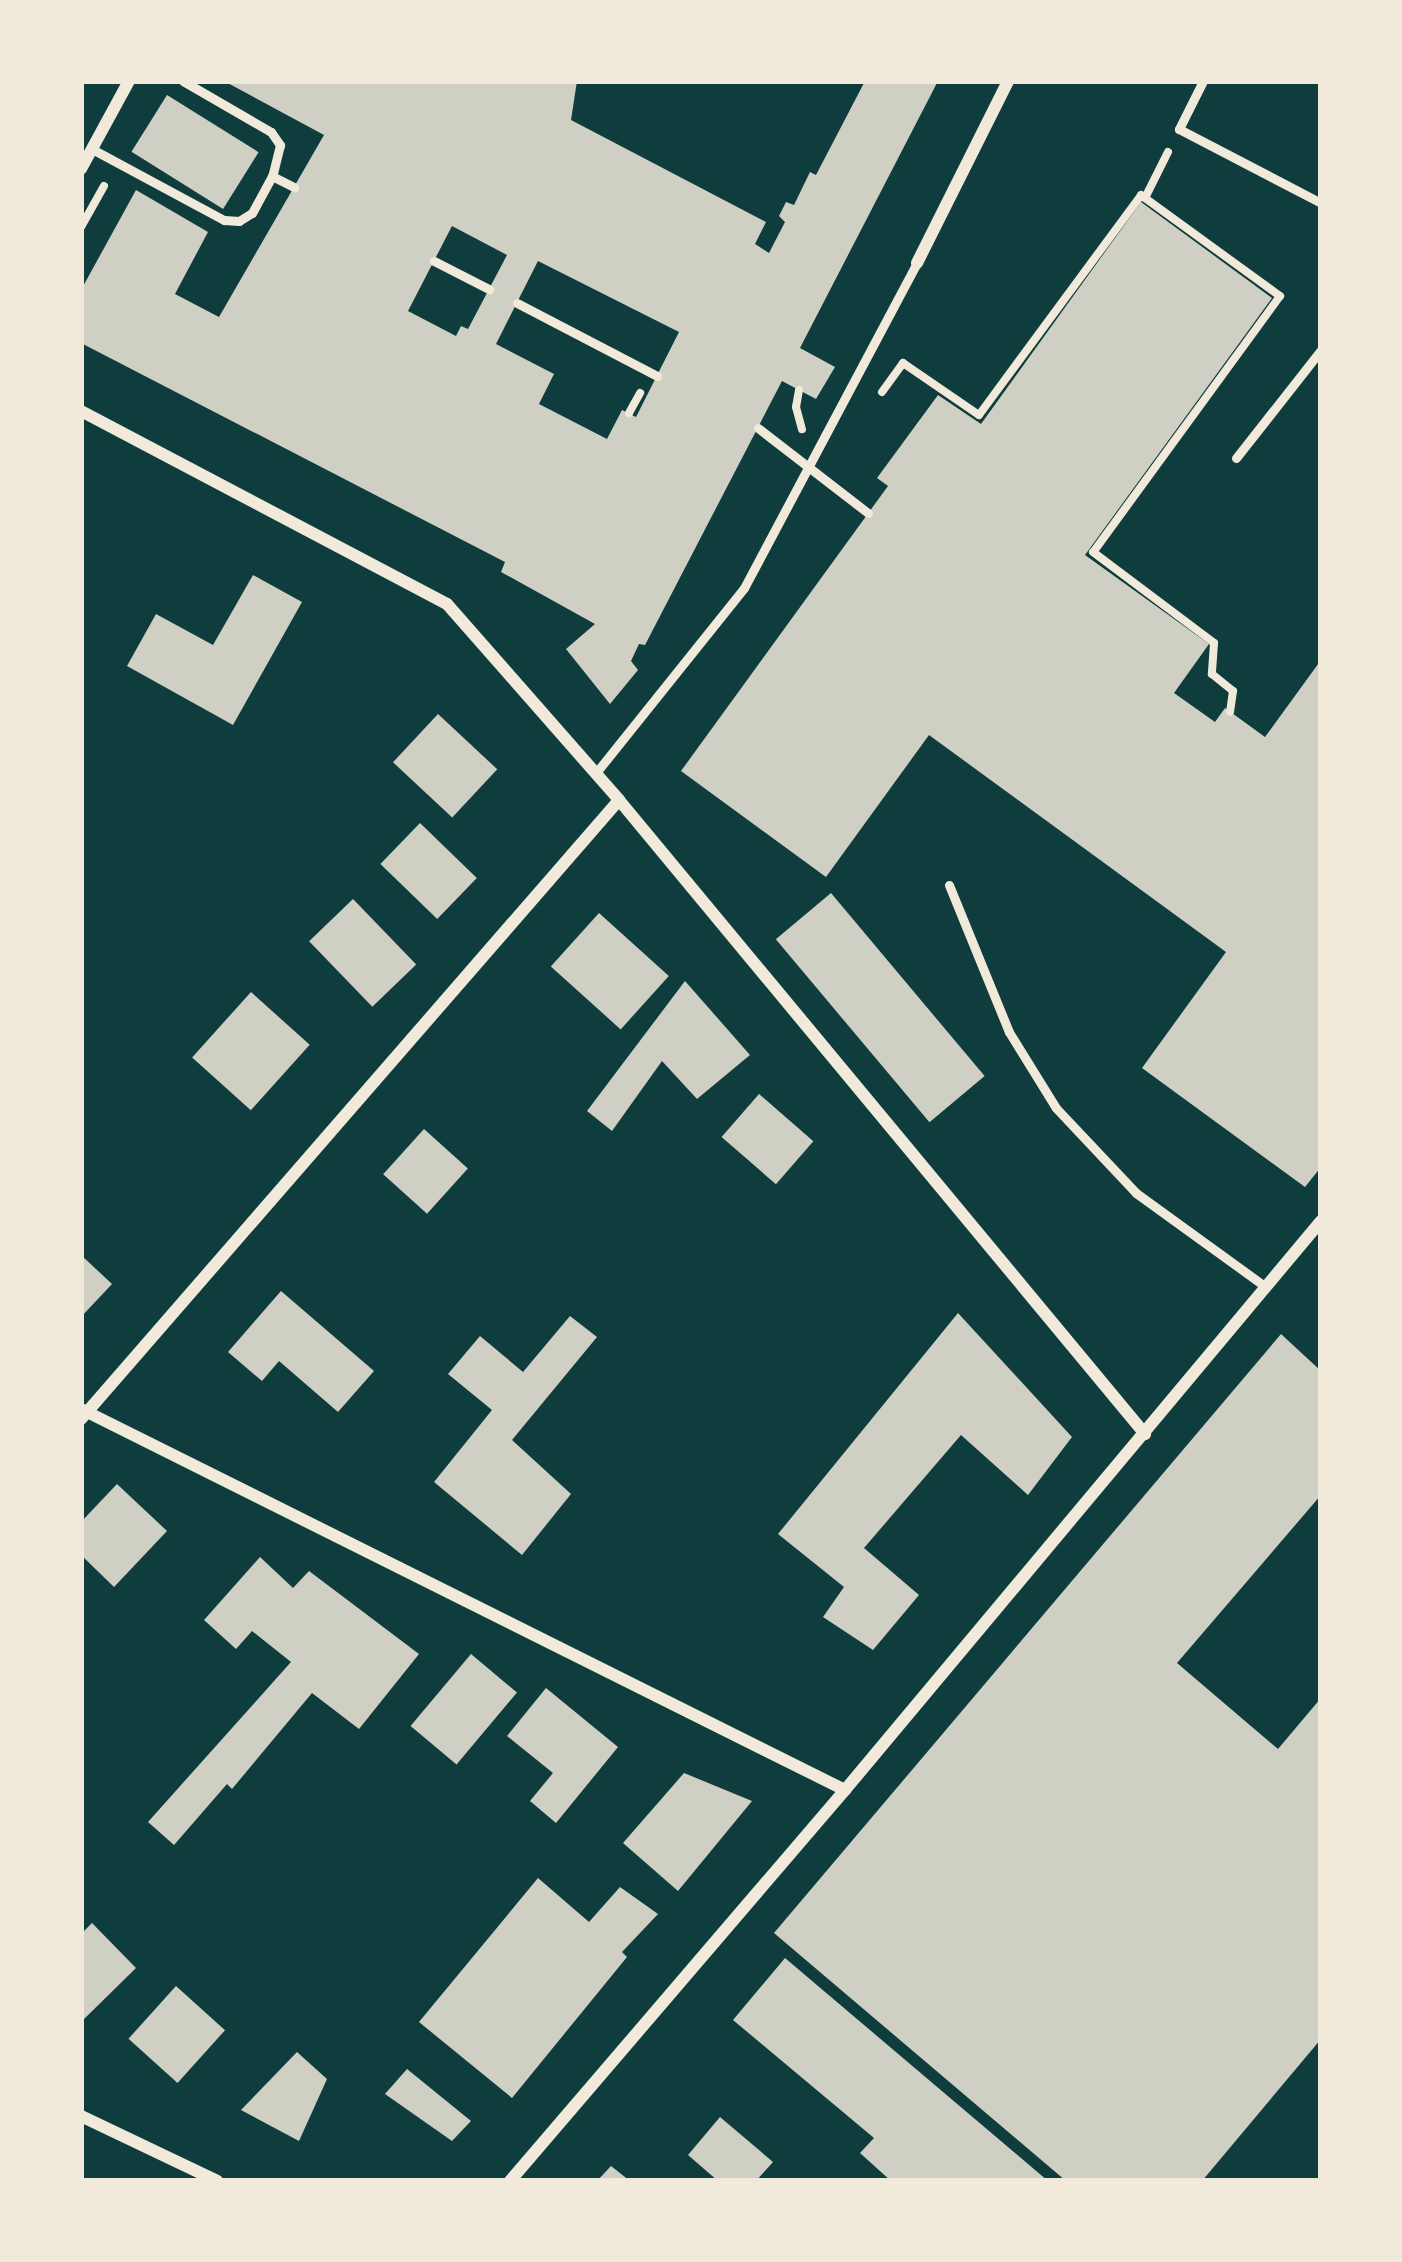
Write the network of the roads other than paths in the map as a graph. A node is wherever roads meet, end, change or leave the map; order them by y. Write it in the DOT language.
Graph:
graph roads {
  1 [pos="130,81"];
  2 [pos="183,81"];
  3 [pos="1008,81"];
  4 [pos="1203,81"];
  5 [pos="92,149"];
  6 [pos="81,169"];
  7 [pos="272,176"];
  8 [pos="294,187"];
  9 [pos="1321,203"];
  10 [pos="434,261"];
  11 [pos="917,263"];
  12 [pos="489,289"];
  13 [pos="517,303"];
  14 [pos="1321,350"];
  15 [pos="657,376"];
  16 [pos="81,411"];
  17 [pos="758,428"];
  18 [pos="1236,458"];
  19 [pos="811,465"];
  20 [pos="868,513"];
  21 [pos="596,774"];
  22 [pos="619,800"];
  23 [pos="950,885"];
  24 [pos="1321,1221"];
  25 [pos="1266,1287"];
  26 [pos="83,1413"];
  27 [pos="1145,1434"];
  28 [pos="845,1790"];
  29 [pos="81,2116"];
  30 [pos="217,2181"];
  31 [pos="510,2181"];
  1 -- 5 [label="street"];
  2 -- 7 [label="lane"];
  3 -- 11 [label="street"];
  4 -- 9 [label="lane"];
  5 -- 6 [label="street"];
  5 -- 7 [label="lane"];
  7 -- 8 [label="lane"];
  10 -- 12 [label="lane"];
  11 -- 19 [label="lane"];
  13 -- 15 [label="lane"];
  14 -- 18 [label="lane"];
  16 -- 21 [label="street"];
  17 -- 19 [label="lane"];
  19 -- 20 [label="lane"];
  19 -- 21 [label="lane"];
  21 -- 22 [label="street"];
  22 -- 26 [label="street"];
  22 -- 27 [label="street"];
  23 -- 25 [label="lane"];
  24 -- 25 [label="street"];
  25 -- 27 [label="street"];
  26 -- 28 [label="street"];
  27 -- 28 [label="street"];
  28 -- 31 [label="street"];
  29 -- 30 [label="street"];
}
